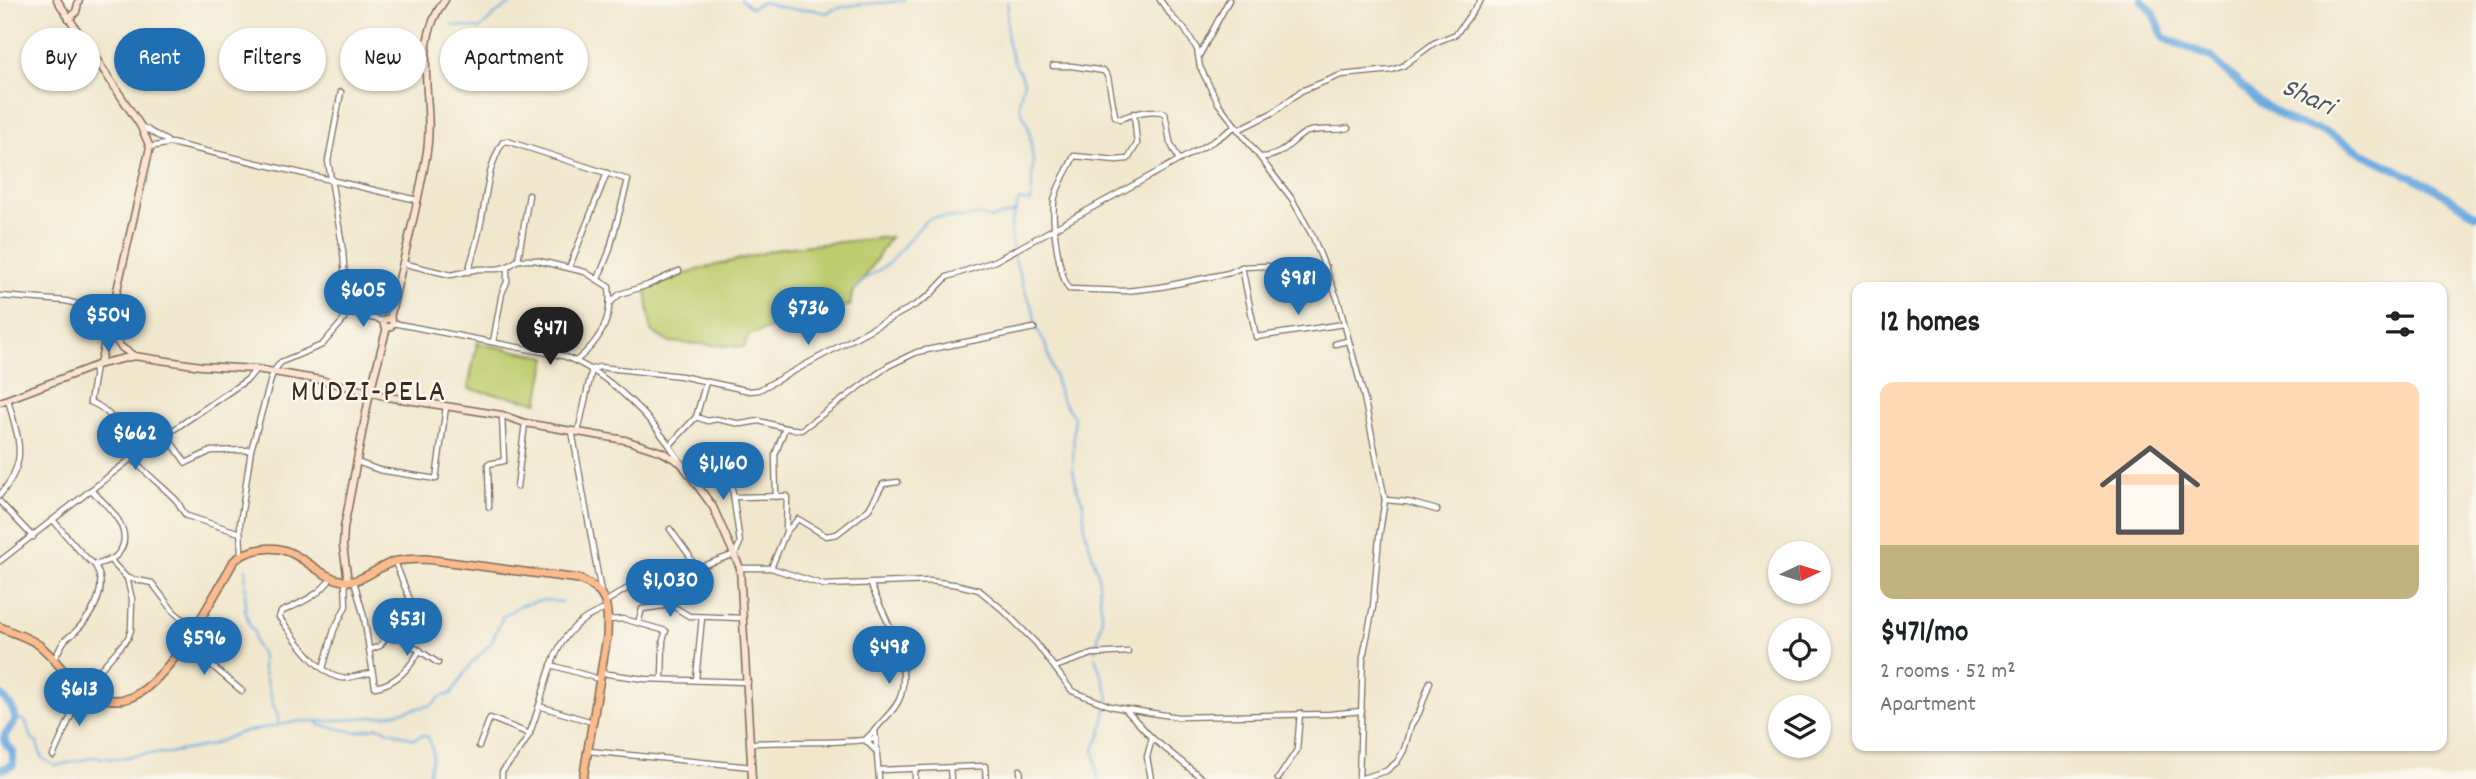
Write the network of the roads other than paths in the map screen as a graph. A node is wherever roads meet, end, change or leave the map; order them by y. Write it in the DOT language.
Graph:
graph roads {
  1 [pos="57,0"];
  2 [pos="79,0"];
  3 [pos="445,0"];
  4 [pos="1160,0"];
  5 [pos="1229,0"];
  6 [pos="1481,0"];
  7 [pos="69,19"];
  8 [pos="1199,57"];
  9 [pos="1053,66"];
  10 [pos="341,92"];
  11 [pos="1133,113"];
  12 [pos="140,125"];
  13 [pos="1237,128"];
  14 [pos="1348,128"];
  15 [pos="171,143"];
  16 [pos="149,147"];
  17 [pos="1260,157"];
  18 [pos="1179,160"];
  19 [pos="607,173"];
  20 [pos="331,181"];
  21 [pos="529,195"];
  22 [pos="417,200"];
  23 [pos="1056,226"];
  24 [pos="518,260"];
  25 [pos="402,263"];
  26 [pos="507,267"];
  27 [pos="1242,267"];
  28 [pos="1326,267"];
  29 [pos="569,268"];
  30 [pos="468,271"];
  31 [pos="679,271"];
  32 [pos="598,279"];
  33 [pos="609,287"];
  34 [pos="620,294"];
  35 [pos="0,296"];
  36 [pos="611,303"];
  37 [pos="347,312"];
  38 [pos="111,313"];
  39 [pos="389,323"];
  40 [pos="1344,324"];
  41 [pos="108,328"];
  42 [pos="1034,328"];
  43 [pos="1347,341"];
  44 [pos="493,342"];
  45 [pos="1335,344"];
  46 [pos="134,356"];
  47 [pos="576,361"];
  48 [pos="98,364"];
  49 [pos="256,369"];
  50 [pos="592,369"];
  51 [pos="273,372"];
  52 [pos="706,382"];
  53 [pos="370,393"];
  54 [pos="8,399"];
  55 [pos="0,402"];
  56 [pos="446,407"];
  57 [pos="502,415"];
  58 [pos="696,417"];
  59 [pos="525,423"];
  60 [pos="785,428"];
  61 [pos="575,431"];
  62 [pos="167,436"];
  63 [pos="670,444"];
  64 [pos="251,450"];
  65 [pos="133,458"];
  66 [pos="356,462"];
  67 [pos="681,463"];
  68 [pos="688,472"];
  69 [pos="898,482"];
  70 [pos="517,486"];
  71 [pos="91,490"];
  72 [pos="0,495"];
  73 [pos="735,497"];
  74 [pos="776,498"];
  75 [pos="1385,500"];
  76 [pos="0,503"];
  77 [pos="489,507"];
  78 [pos="1437,510"];
  79 [pos="53,520"];
  80 [pos="670,529"];
  81 [pos="786,532"];
  82 [pos="240,533"];
  83 [pos="33,537"];
  84 [pos="241,554"];
  85 [pos="736,554"];
  86 [pos="110,560"];
  87 [pos="0,561"];
  88 [pos="395,562"];
  89 [pos="95,565"];
  90 [pos="740,568"];
  91 [pos="771,568"];
  92 [pos="695,569"];
  93 [pos="127,578"];
  94 [pos="332,578"];
  95 [pos="349,581"];
  96 [pos="871,585"];
  97 [pos="601,594"];
  98 [pos="605,606"];
  99 [pos="406,610"];
  100 [pos="702,617"];
  101 [pos="743,618"];
  102 [pos="607,620"];
  103 [pos="638,623"];
  104 [pos="0,627"];
  105 [pos="194,628"];
  106 [pos="428,628"];
  107 [pos="390,631"];
  108 [pos="184,643"];
  109 [pos="369,650"];
  110 [pos="420,650"];
  111 [pos="1128,652"];
  112 [pos="54,659"];
  113 [pos="438,663"];
  114 [pos="551,665"];
  115 [pos="1055,667"];
  116 [pos="323,668"];
  117 [pos="372,673"];
  118 [pos="600,676"];
  119 [pos="662,679"];
  120 [pos="696,680"];
  121 [pos="748,682"];
  122 [pos="1430,682"];
  123 [pos="83,689"];
  124 [pos="242,691"];
  125 [pos="539,706"];
  126 [pos="1125,709"];
  127 [pos="1362,711"];
  128 [pos="1300,713"];
  129 [pos="592,722"];
  130 [pos="875,730"];
  131 [pos="530,734"];
  132 [pos="1152,738"];
  133 [pos="876,739"];
  134 [pos="865,740"];
  135 [pos="751,743"];
  136 [pos="479,746"];
  137 [pos="587,751"];
  138 [pos="876,751"];
  139 [pos="53,756"];
  140 [pos="752,767"];
  141 [pos="950,768"];
  142 [pos="915,769"];
  143 [pos="879,770"];
  144 [pos="1020,770"];
  145 [pos="502,779"];
  146 [pos="583,779"];
  147 [pos="752,779"];
  148 [pos="879,779"];
  149 [pos="915,779"];
  150 [pos="951,779"];
  151 [pos="986,779"];
  152 [pos="1021,779"];
  153 [pos="1151,779"];
  154 [pos="1203,779"];
  155 [pos="1278,779"];
  156 [pos="1359,779"];
  1 -- 7 [label="street"];
  2 -- 7 [label="street"];
  3 -- 22 [label="street"];
  4 -- 8 [label="street"];
  5 -- 8 [label="street"];
  6 -- 13 [label="street"];
  7 -- 12 [label="street"];
  8 -- 13 [label="street"];
  9 -- 11 [label="street"];
  10 -- 20 [label="street"];
  11 -- 18 [label="street"];
  11 -- 23 [label="street"];
  12 -- 15 [label="street"];
  12 -- 16 [label="street"];
  13 -- 17 [label="street"];
  13 -- 18 [label="street"];
  14 -- 17 [label="street"];
  15 -- 16 [label="street"];
  15 -- 20 [label="street"];
  16 -- 38 [label="street"];
  17 -- 28 [label="street"];
  18 -- 23 [label="street"];
  19 -- 29 [label="street"];
  19 -- 30 [label="street"];
  19 -- 32 [label="street"];
  20 -- 22 [label="street"];
  20 -- 37 [label="street"];
  21 -- 24 [label="street"];
  22 -- 25 [label="street"];
  23 -- 27 [label="street"];
  23 -- 52 [label="street"];
  24 -- 26 [label="street"];
  24 -- 29 [label="street"];
  25 -- 30 [label="street"];
  25 -- 39 [label="street"];
  26 -- 30 [label="street"];
  26 -- 44 [label="street"];
  27 -- 28 [label="street"];
  27 -- 40 [label="street"];
  28 -- 40 [label="street"];
  29 -- 32 [label="street"];
  31 -- 34 [label="street"];
  32 -- 33 [label="street"];
  33 -- 34 [label="street"];
  33 -- 36 [label="street"];
  34 -- 36 [label="street"];
  35 -- 38 [label="street"];
  36 -- 47 [label="street"];
  37 -- 39 [label="street"];
  37 -- 51 [label="street"];
  38 -- 41 [label="street"];
  39 -- 44 [label="street"];
  39 -- 53 [label="street"];
  40 -- 43 [label="street"];
  41 -- 46 [label="street"];
  41 -- 48 [label="street"];
  42 -- 60 [label="street"];
  43 -- 45 [label="street"];
  43 -- 75 [label="street"];
  44 -- 47 [label="street"];
  46 -- 48 [label="street"];
  46 -- 49 [label="street"];
  47 -- 50 [label="street"];
  48 -- 54 [label="street"];
  48 -- 65 [label="street"];
  49 -- 51 [label="street"];
  49 -- 62 [label="street"];
  50 -- 52 [label="street"];
  50 -- 61 [label="street"];
  50 -- 63 [label="street"];
  51 -- 53 [label="street"];
  51 -- 64 [label="street"];
  52 -- 58 [label="street"];
  53 -- 56 [label="street"];
  53 -- 66 [label="street"];
  54 -- 55 [label="street"];
  54 -- 72 [label="street"];
  56 -- 57 [label="street"];
  56 -- 66 [label="street"];
  57 -- 59 [label="street"];
  57 -- 77 [label="street"];
  58 -- 60 [label="street"];
  58 -- 63 [label="street"];
  59 -- 61 [label="street"];
  59 -- 70 [label="street"];
  60 -- 74 [label="street"];
  61 -- 67 [label="street"];
  61 -- 97 [label="street"];
  62 -- 64 [label="street"];
  62 -- 65 [label="street"];
  63 -- 67 [label="street"];
  64 -- 82 [label="street"];
  65 -- 71 [label="street"];
  65 -- 82 [label="street"];
  66 -- 95 [label="street"];
  67 -- 68 [label="street"];
  68 -- 73 [label="street"];
  68 -- 85 [label="street"];
  69 -- 81 [label="street"];
  71 -- 79 [label="street"];
  71 -- 86 [label="street"];
  73 -- 74 [label="street"];
  73 -- 85 [label="street"];
  74 -- 81 [label="street"];
  75 -- 78 [label="street"];
  75 -- 127 [label="street"];
  76 -- 83 [label="street"];
  79 -- 83 [label="street"];
  79 -- 89 [label="street"];
  80 -- 92 [label="street"];
  81 -- 91 [label="street"];
  82 -- 84 [label="street"];
  83 -- 87 [label="street"];
  84 -- 94 [label="main road"];
  84 -- 105 [label="main road"];
  85 -- 90 [label="street"];
  85 -- 92 [label="street"];
  86 -- 89 [label="street"];
  86 -- 93 [label="street"];
  88 -- 95 [label="main road"];
  88 -- 97 [label="main road"];
  88 -- 106 [label="street"];
  89 -- 112 [label="street"];
  90 -- 91 [label="street"];
  90 -- 101 [label="street"];
  91 -- 96 [label="street"];
  92 -- 98 [label="street"];
  93 -- 105 [label="street"];
  93 -- 123 [label="street"];
  94 -- 95 [label="main road"];
  94 -- 116 [label="street"];
  95 -- 109 [label="street"];
  95 -- 116 [label="street"];
  96 -- 115 [label="street"];
  96 -- 130 [label="street"];
  97 -- 98 [label="main road"];
  98 -- 102 [label="main road"];
  98 -- 114 [label="street"];
  99 -- 107 [label="street"];
  100 -- 101 [label="street"];
  100 -- 103 [label="street"];
  100 -- 120 [label="street"];
  101 -- 121 [label="street"];
  102 -- 103 [label="street"];
  102 -- 118 [label="main road"];
  103 -- 119 [label="street"];
  104 -- 112 [label="main road"];
  105 -- 108 [label="main road"];
  107 -- 109 [label="street"];
  107 -- 110 [label="street"];
  108 -- 123 [label="main road"];
  108 -- 124 [label="street"];
  109 -- 117 [label="street"];
  110 -- 113 [label="street"];
  110 -- 117 [label="street"];
  111 -- 115 [label="street"];
  112 -- 123 [label="main road"];
  114 -- 118 [label="street"];
  114 -- 125 [label="street"];
  115 -- 126 [label="street"];
  116 -- 117 [label="street"];
  118 -- 119 [label="street"];
  118 -- 129 [label="main road"];
  119 -- 120 [label="street"];
  120 -- 121 [label="street"];
  121 -- 135 [label="street"];
  122 -- 156 [label="street"];
  123 -- 139 [label="street"];
  125 -- 129 [label="street"];
  125 -- 131 [label="street"];
  126 -- 128 [label="street"];
  126 -- 132 [label="street"];
  127 -- 128 [label="street"];
  127 -- 156 [label="street"];
  128 -- 155 [label="street"];
  129 -- 137 [label="main road"];
  130 -- 133 [label="street"];
  130 -- 134 [label="street"];
  131 -- 136 [label="street"];
  131 -- 145 [label="street"];
  132 -- 153 [label="street"];
  132 -- 154 [label="street"];
  133 -- 134 [label="street"];
  133 -- 138 [label="street"];
  134 -- 135 [label="street"];
  134 -- 138 [label="street"];
  135 -- 140 [label="street"];
  137 -- 140 [label="street"];
  137 -- 146 [label="main road"];
  138 -- 143 [label="street"];
  140 -- 147 [label="street"];
  141 -- 142 [label="street"];
  141 -- 150 [label="street"];
  141 -- 151 [label="street"];
  142 -- 143 [label="street"];
  142 -- 149 [label="street"];
  143 -- 148 [label="street"];
  144 -- 152 [label="street"];
}
